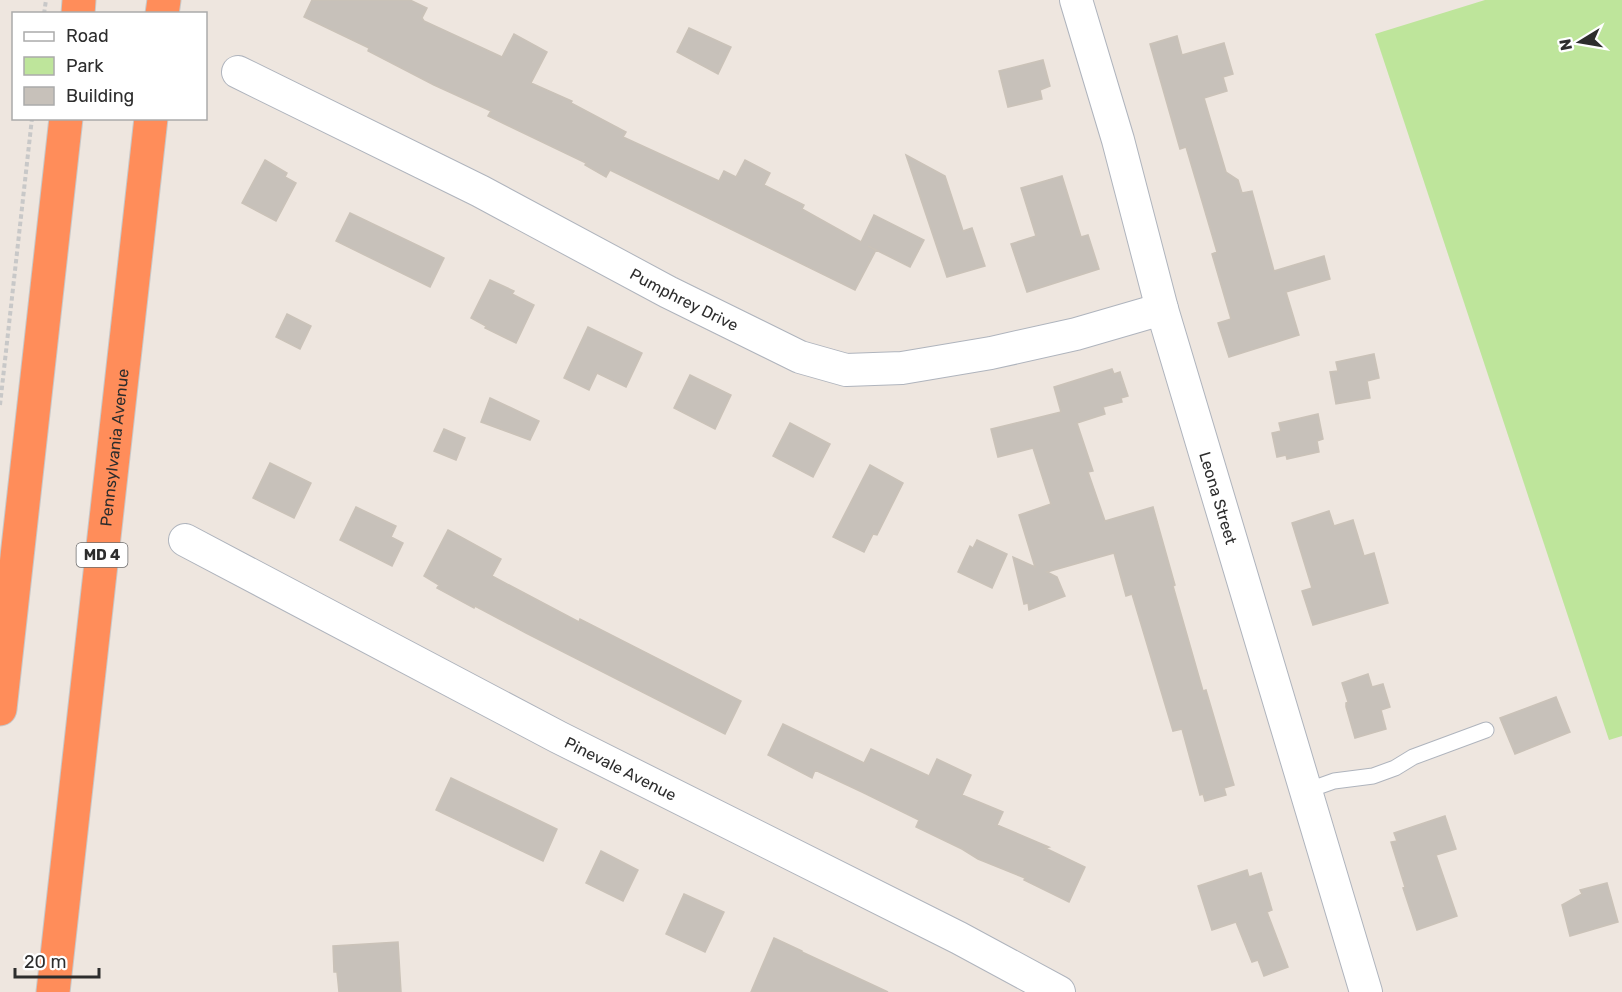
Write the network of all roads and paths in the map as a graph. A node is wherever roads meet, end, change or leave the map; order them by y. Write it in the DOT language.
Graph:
graph roads {
  1 [pos="1076,0"];
  2 [pos="238,72"];
  3 [pos="32,120"];
  4 [pos="66,120"];
  5 [pos="151,120"];
  6 [pos="1162,309"];
  7 [pos="0,405"];
  8 [pos="185,540"];
  9 [pos="0,709"];
  10 [pos="1486,730"];
  11 [pos="1306,791"];
  12 [pos="53,992"];
  13 [pos="1059,992"];
  14 [pos="1366,992"];
  1 -- 6 [label="street, Leona Street"];
  2 -- 6 [label="street, Pumphrey Drive"];
  3 -- 7 [label="path"];
  4 -- 9 [label="highway"];
  5 -- 12 [label="highway, Pennsylvania Avenue / MD 4"];
  6 -- 11 [label="street, Leona Street"];
  8 -- 13 [label="street, Pinevale Avenue"];
  10 -- 11 [label="lane"];
  11 -- 14 [label="street, Leona Street"];
}
